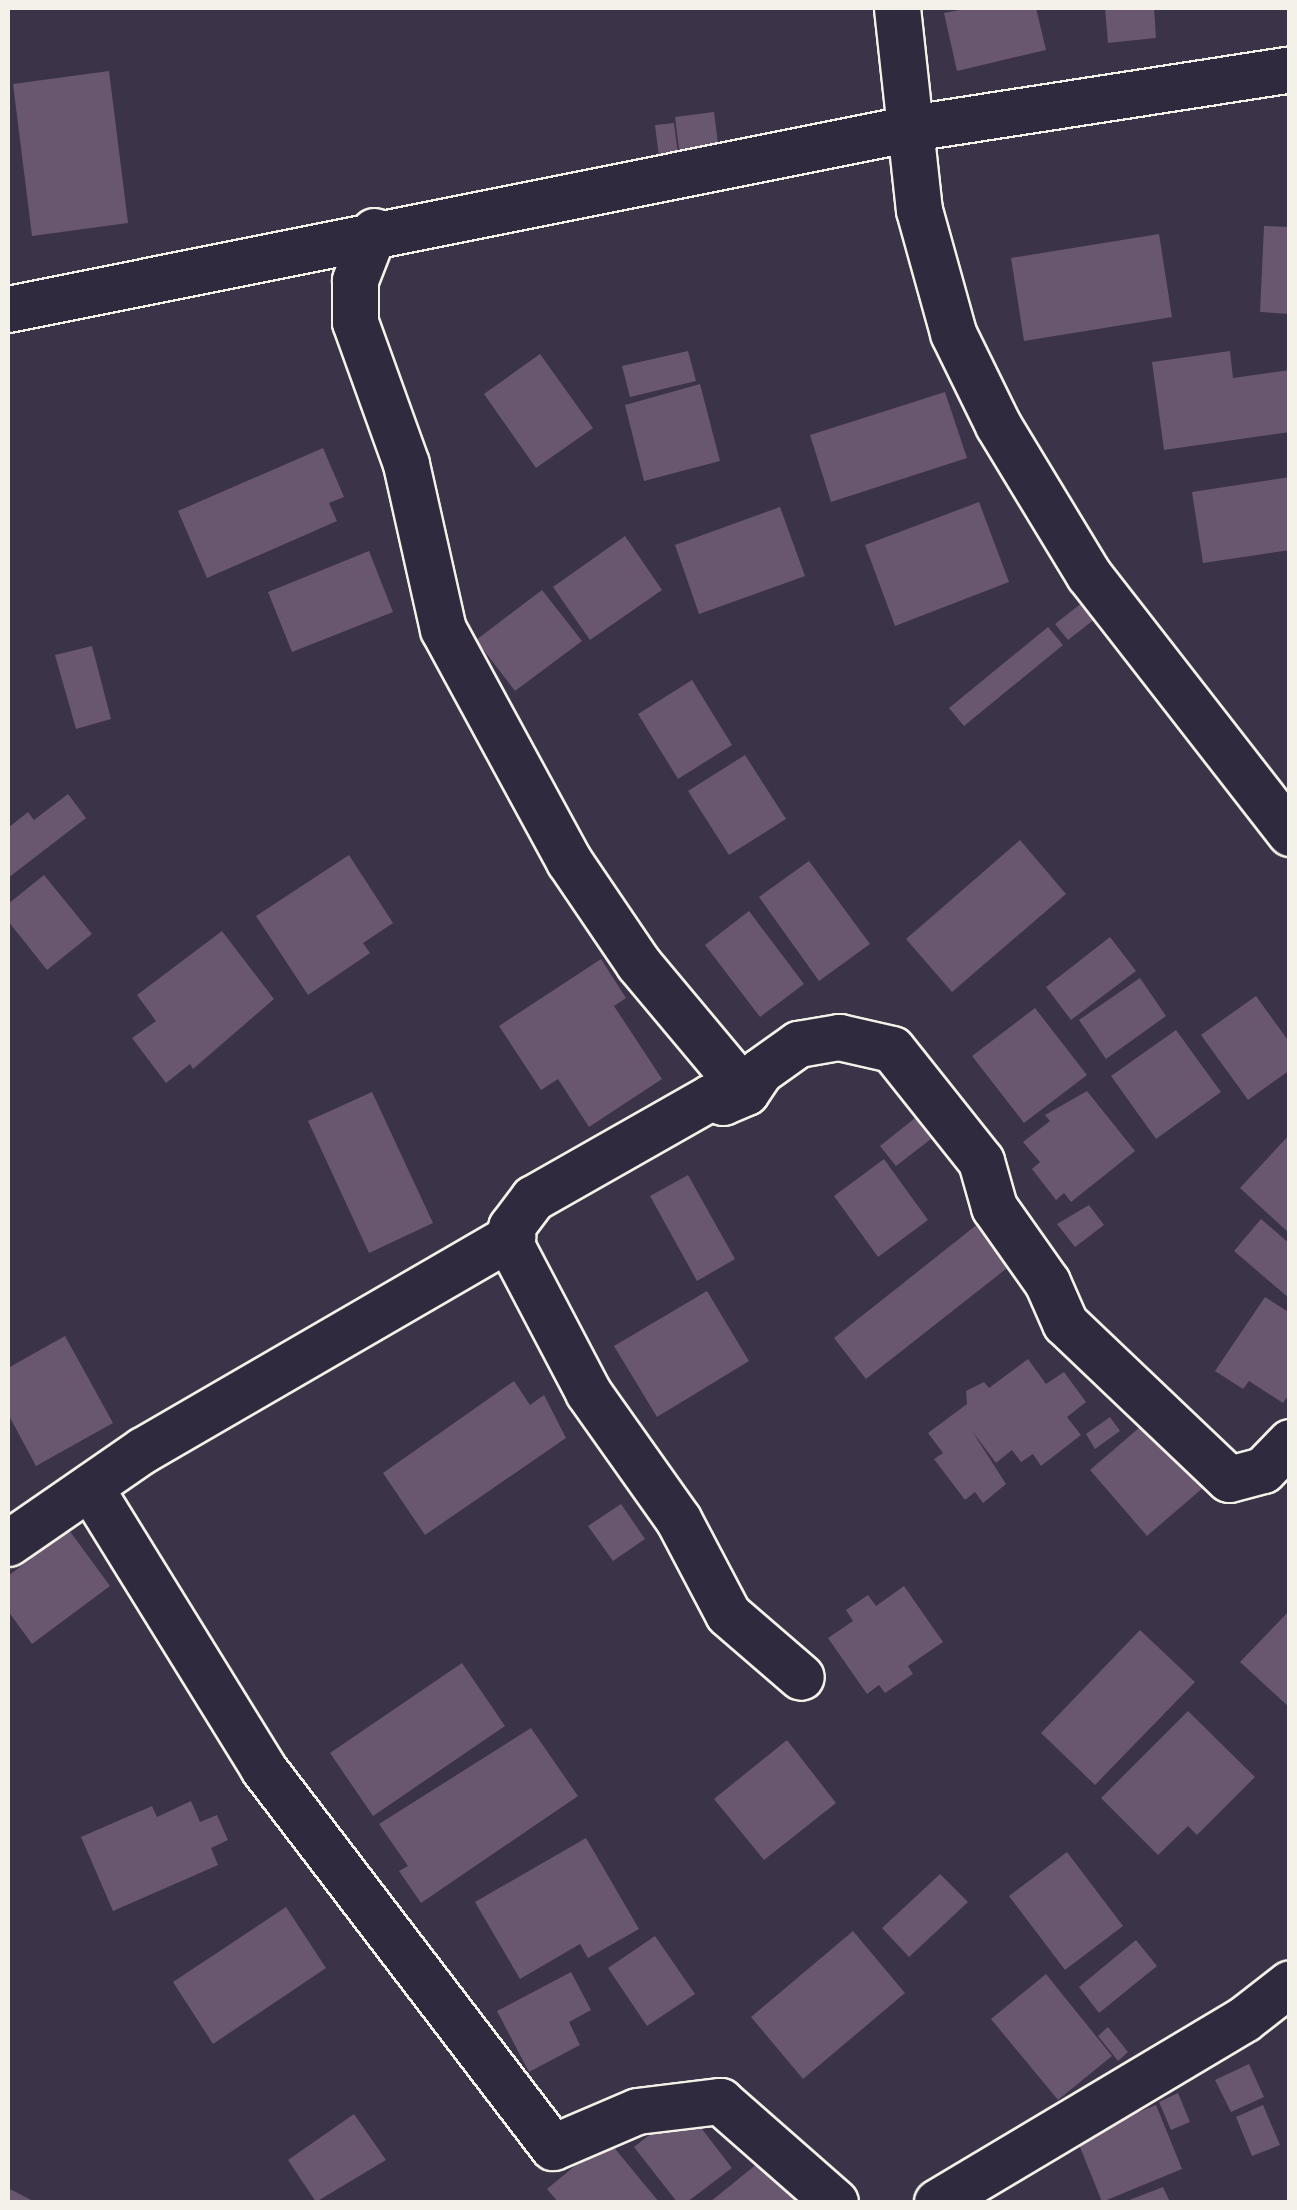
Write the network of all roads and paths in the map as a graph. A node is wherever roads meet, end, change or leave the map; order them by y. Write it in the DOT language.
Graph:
graph roads {
  1 [pos="897,8"];
  2 [pos="1290,68"];
  3 [pos="911,128"];
  4 [pos="374,232"];
  5 [pos="8,309"];
  6 [pos="1290,833"];
  7 [pos="746,1092"];
  8 [pos="512,1236"];
  9 [pos="1290,1442"];
  10 [pos="91,1489"];
  11 [pos="8,1543"];
  12 [pos="801,1677"];
  13 [pos="1290,1984"];
  14 [pos="835,2202"];
  15 [pos="937,2202"];
  1 -- 3 [label="street"];
  2 -- 3 [label="street"];
  3 -- 4 [label="street"];
  3 -- 6 [label="street"];
  4 -- 5 [label="street"];
  4 -- 7 [label="street"];
  7 -- 8 [label="street"];
  7 -- 9 [label="street"];
  8 -- 10 [label="street"];
  8 -- 12 [label="street"];
  10 -- 11 [label="street"];
  10 -- 14 [label="street"];
  13 -- 15 [label="street"];
}
